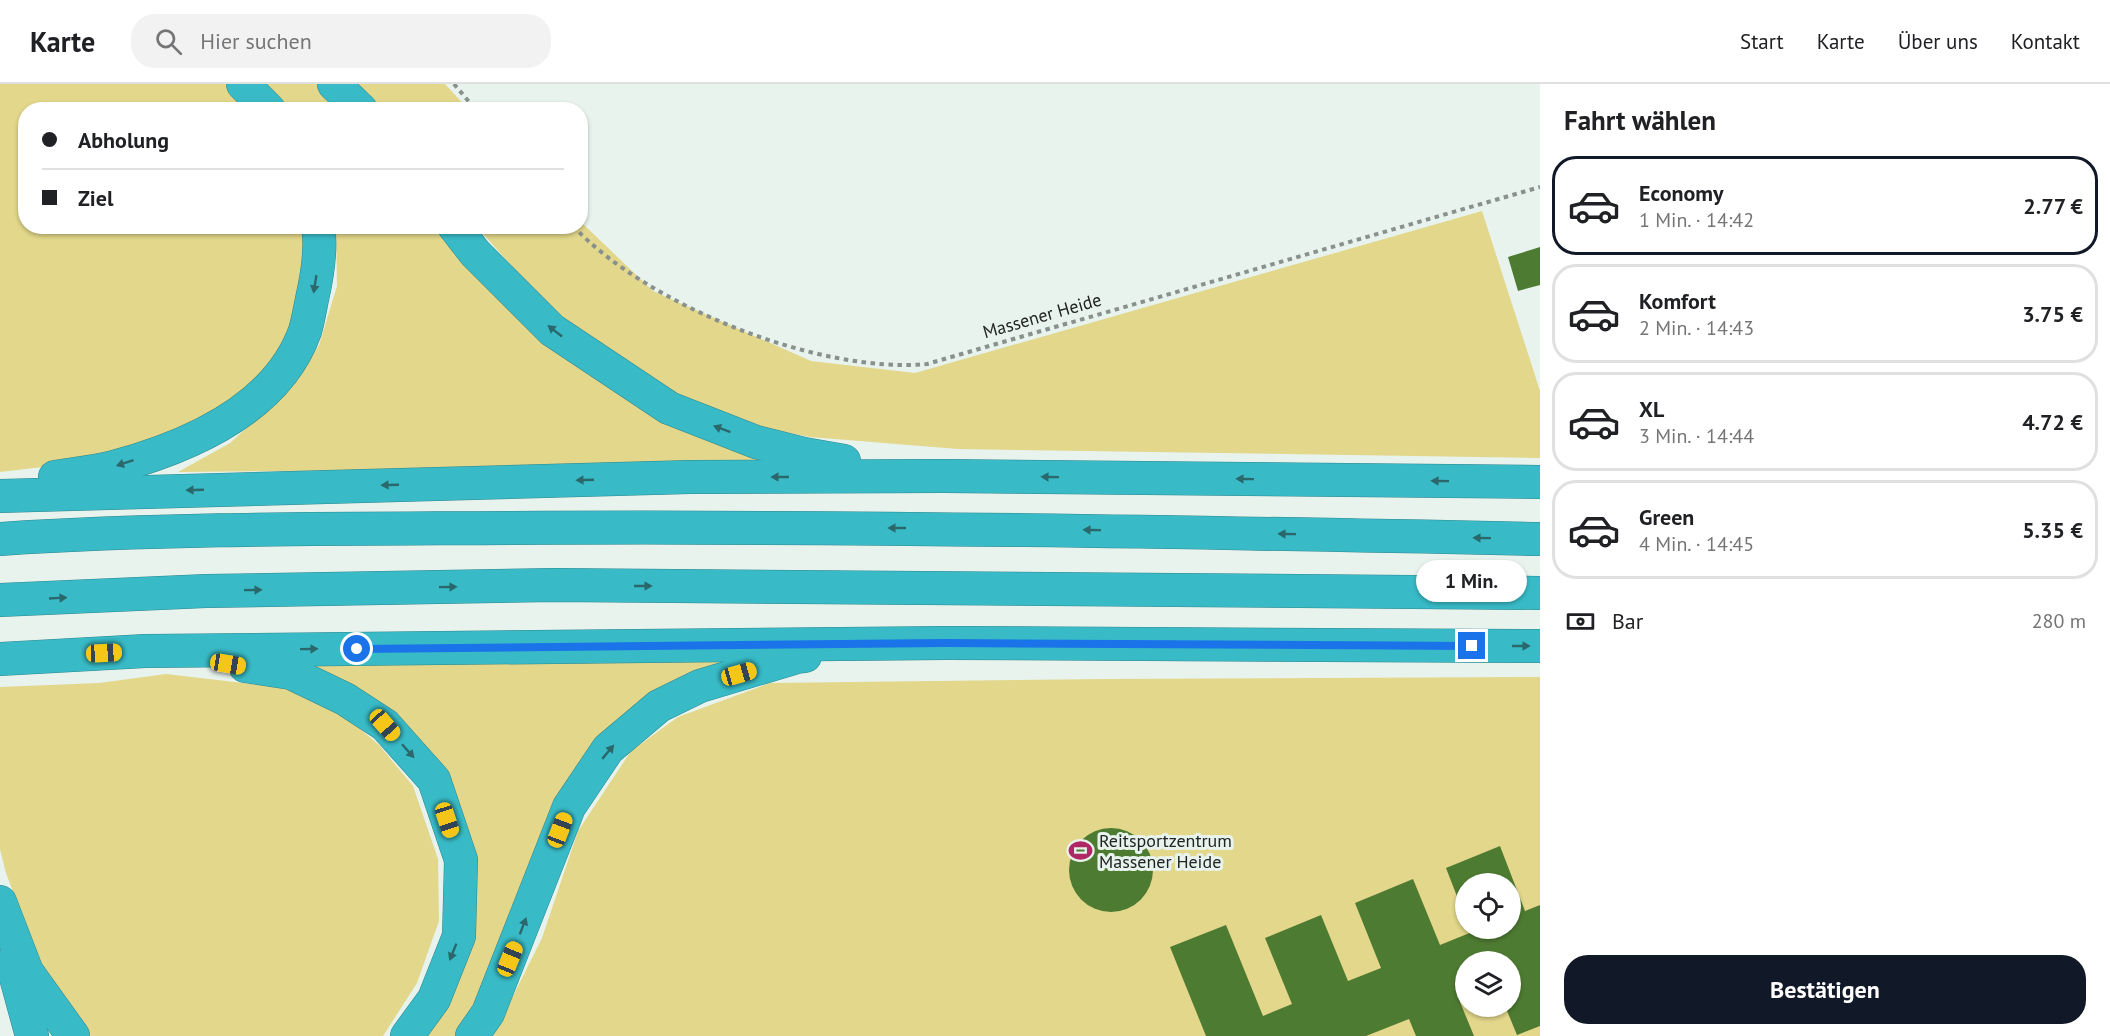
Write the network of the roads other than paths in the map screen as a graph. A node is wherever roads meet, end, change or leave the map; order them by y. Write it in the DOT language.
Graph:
graph roads {
  1 [pos="243,84"];
  2 [pos="334,84"];
  3 [pos="262,102"];
  4 [pos="353,102"];
  5 [pos="319,234"];
  6 [pos="460,234"];
  7 [pos="943,476"];
  8 [pos="1540,482"];
  9 [pos="0,487"];
  10 [pos="0,496"];
  11 [pos="0,538"];
  12 [pos="1540,539"];
  13 [pos="1540,593"];
  14 [pos="0,600"];
  15 [pos="946,643"];
  16 [pos="1540,646"];
  17 [pos="145,651"];
  18 [pos="0,659"];
  19 [pos="0,902"];
  20 [pos="0,921"];
  21 [pos="32,1036"];
  22 [pos="73,1036"];
  23 [pos="407,1036"];
  24 [pos="472,1036"];
  1 -- 3 [label="highway"];
  2 -- 4 [label="highway"];
  5 -- 9 [label="highway, one-way"];
  7 -- 6 [label="highway, one-way"];
  8 -- 7 [label="highway, one-way"];
  7 -- 10 [label="highway, one-way"];
  12 -- 11 [label="highway, one-way"];
  14 -- 13 [label="highway, one-way"];
  15 -- 16 [label="highway, one-way"];
  17 -- 15 [label="highway, one-way"];
  24 -- 15 [label="highway, one-way"];
  17 -- 18 [label="highway"];
  17 -- 23 [label="highway, one-way"];
  19 -- 22 [label="highway"];
  20 -- 21 [label="highway"];
}
